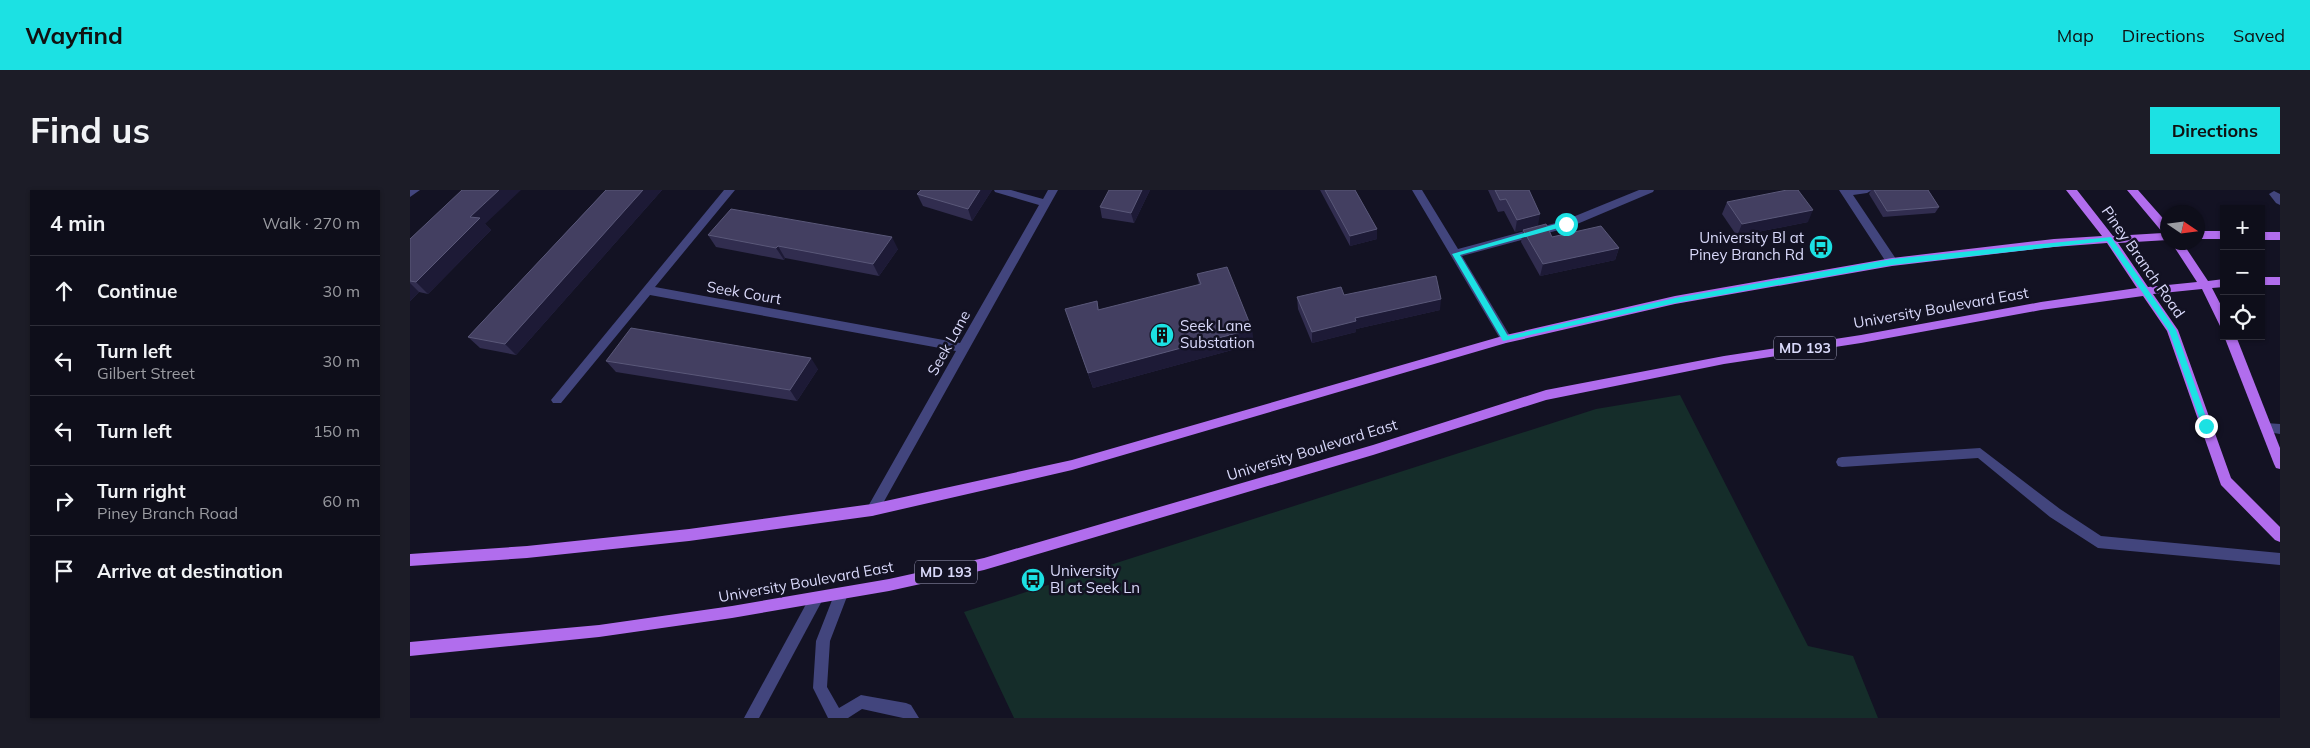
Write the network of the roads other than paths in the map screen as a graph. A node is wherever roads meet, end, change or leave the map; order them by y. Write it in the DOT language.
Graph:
graph roads {
  1 [pos="414,190"];
  2 [pos="730,190"];
  3 [pos="999,190"];
  4 [pos="1053,190"];
  5 [pos="1417,190"];
  6 [pos="1648,190"];
  7 [pos="1868,190"];
  8 [pos="2071,190"];
  9 [pos="2132,190"];
  10 [pos="1845,191"];
  11 [pos="410,194"];
  12 [pos="1045,204"];
  13 [pos="2160,223"];
  14 [pos="2220,234"];
  15 [pos="2205,235"];
  16 [pos="2160,236"];
  17 [pos="2265,236"];
  18 [pos="2280,236"];
  19 [pos="2109,238"];
  20 [pos="2181,250"];
  21 [pos="1455,254"];
  22 [pos="1892,262"];
  23 [pos="2265,281"];
  24 [pos="2280,281"];
  25 [pos="2220,283"];
  26 [pos="2205,285"];
  27 [pos="647,290"];
  28 [pos="2146,291"];
  29 [pos="2220,315"];
  30 [pos="1506,339"];
  31 [pos="2232,340"];
  32 [pos="962,348"];
  33 [pos="557,400"];
  34 [pos="2266,428"];
  35 [pos="2280,429"];
  36 [pos="1842,462"];
  37 [pos="2280,464"];
  38 [pos="872,510"];
  39 [pos="2280,536"];
  40 [pos="2280,559"];
  41 [pos="410,560"];
  42 [pos="841,594"];
  43 [pos="816,599"];
  44 [pos="410,649"];
  45 [pos="836,717"];
  46 [pos="751,718"];
  47 [pos="912,718"];
  1 -- 11 [label="street"];
  2 -- 27 [label="street"];
  3 -- 12 [label="street"];
  4 -- 12 [label="street, Seek Lane"];
  5 -- 21 [label="street"];
  6 -- 21 [label="street"];
  7 -- 10 [label="street"];
  8 -- 19 [label="main road, Piney Branch Road"];
  9 -- 13 [label="main road"];
  10 -- 22 [label="street"];
  12 -- 32 [label="street, Seek Lane"];
  14 -- 15 [label="main road"];
  16 -- 19 [label="main road"];
  17 -- 18 [label="main road"];
  19 -- 22 [label="main road"];
  19 -- 28 [label="main road, Piney Branch Road"];
  20 -- 26 [label="main road"];
  21 -- 30 [label="street"];
  22 -- 30 [label="main road"];
  23 -- 24 [label="main road"];
  25 -- 26 [label="main road, University Boulevard East / MD 193"];
  26 -- 28 [label="main road, University Boulevard East / MD 193"];
  26 -- 29 [label="main road"];
  27 -- 32 [label="street, Seek Court"];
  27 -- 33 [label="street"];
  28 -- 39 [label="main road, Piney Branch Road"];
  28 -- 42 [label="main road, University Boulevard East / MD 193"];
  30 -- 38 [label="main road"];
  31 -- 34 [label="main road"];
  32 -- 38 [label="street, Seek Lane"];
  34 -- 35 [label="street"];
  34 -- 37 [label="main road"];
  36 -- 40 [label="street"];
  38 -- 41 [label="main road"];
  42 -- 43 [label="main road, University Boulevard East / MD 193"];
  42 -- 45 [label="street"];
  43 -- 44 [label="main road, University Boulevard East / MD 193"];
  43 -- 46 [label="street"];
  45 -- 47 [label="street"];
}
